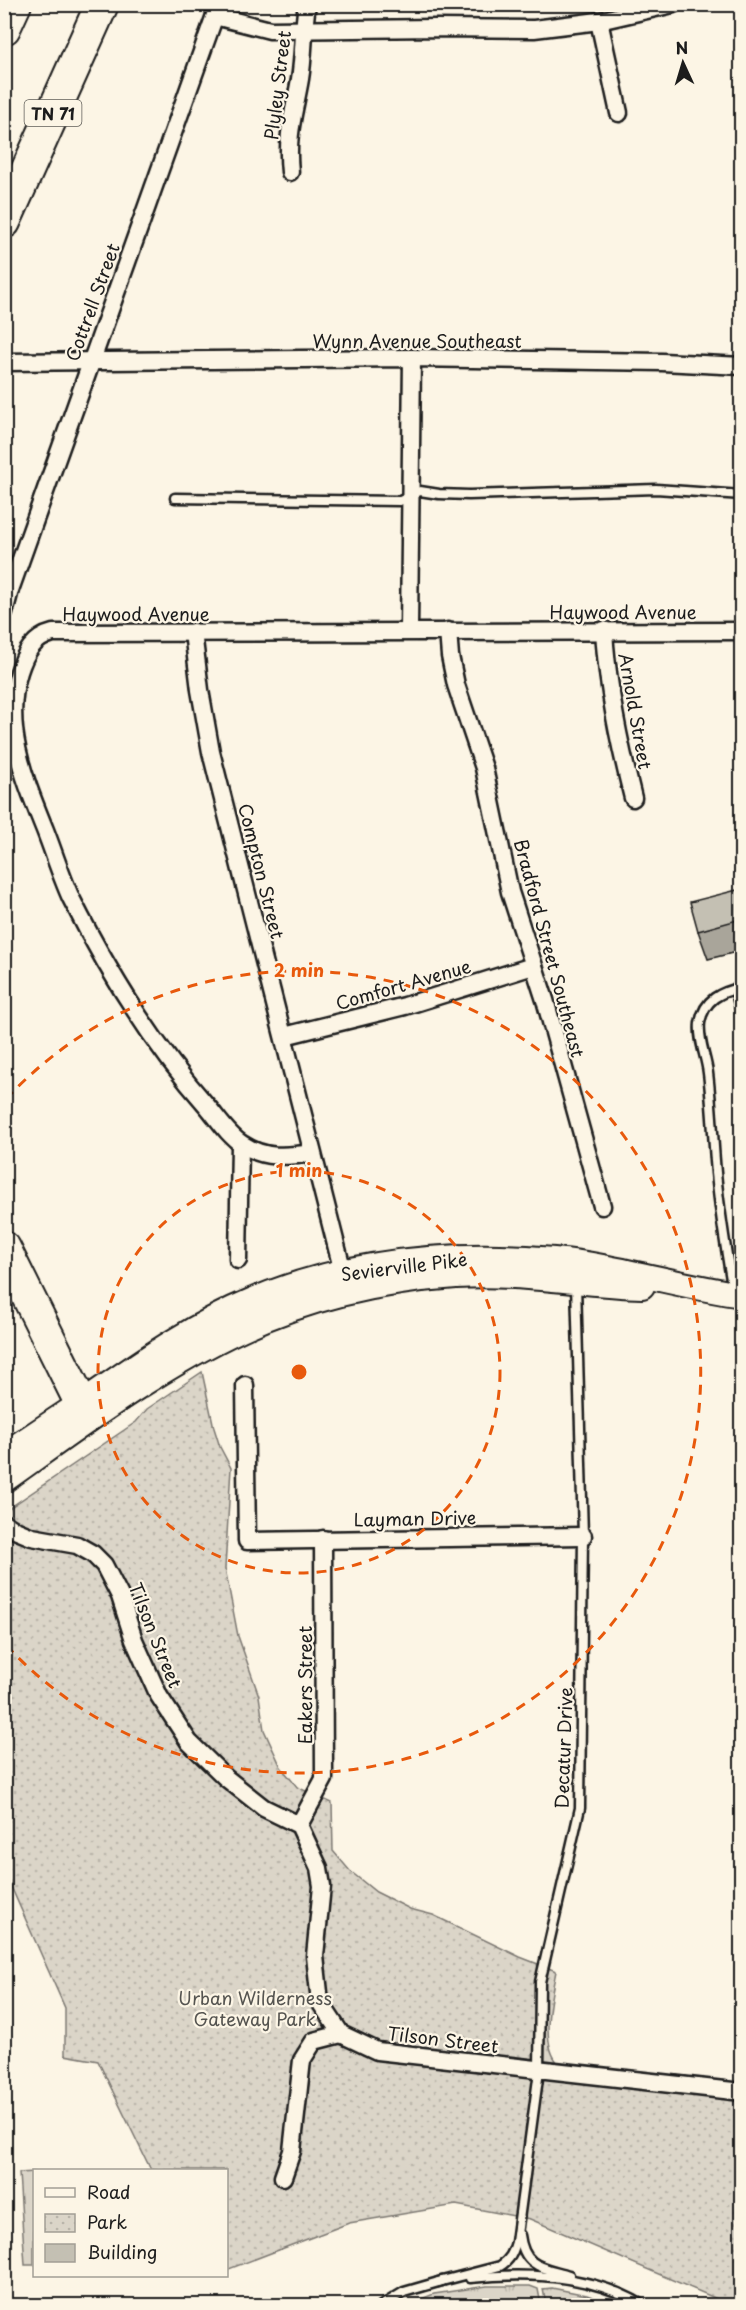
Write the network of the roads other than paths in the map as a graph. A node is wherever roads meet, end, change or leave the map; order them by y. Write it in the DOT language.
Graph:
graph roads {
  1 [pos="15,4"];
  2 [pos="102,4"];
  3 [pos="307,4"];
  4 [pos="673,4"];
  5 [pos="217,10"];
  6 [pos="599,21"];
  7 [pos="4,28"];
  8 [pos="304,31"];
  9 [pos="619,113"];
  10 [pos="290,171"];
  11 [pos="4,222"];
  12 [pos="412,358"];
  13 [pos="13,362"];
  14 [pos="91,362"];
  15 [pos="741,366"];
  16 [pos="410,495"];
  17 [pos="741,495"];
  18 [pos="175,498"];
  19 [pos="4,613"];
  20 [pos="409,630"];
  21 [pos="604,630"];
  22 [pos="448,631"];
  23 [pos="741,631"];
  24 [pos="193,632"];
  25 [pos="12,763"];
  26 [pos="633,798"];
  27 [pos="533,966"];
  28 [pos="741,987"];
  29 [pos="284,1036"];
  30 [pos="240,1144"];
  31 [pos="312,1153"];
  32 [pos="602,1206"];
  33 [pos="4,1248"];
  34 [pos="238,1260"];
  35 [pos="576,1272"];
  36 [pos="345,1282"];
  37 [pos="738,1295"];
  38 [pos="245,1385"];
  39 [pos="85,1412"];
  40 [pos="9,1468"];
  41 [pos="4,1523"];
  42 [pos="583,1536"];
  43 [pos="323,1539"];
  44 [pos="299,1825"];
  45 [pos="341,2034"];
  46 [pos="539,2071"];
  47 [pos="741,2092"];
  48 [pos="283,2176"];
  49 [pos="519,2228"];
  50 [pos="438,2282"];
  51 [pos="586,2283"];
  52 [pos="381,2306"];
  53 [pos="644,2306"];
  1 -- 7 [label="highway"];
  2 -- 11 [label="highway, TN 71"];
  3 -- 8 [label="street, Plyley Street"];
  4 -- 6 [label="street"];
  5 -- 8 [label="street"];
  5 -- 14 [label="street, Cottrell Street"];
  6 -- 8 [label="street"];
  6 -- 9 [label="street"];
  8 -- 10 [label="street, Plyley Street"];
  12 -- 14 [label="street, Wynn Avenue Southeast"];
  12 -- 15 [label="street, Wynn Avenue Southeast"];
  12 -- 16 [label="street"];
  13 -- 14 [label="street, Wynn Avenue Southeast"];
  14 -- 19 [label="street, Cottrell Street"];
  16 -- 17 [label="lane"];
  16 -- 18 [label="lane"];
  16 -- 20 [label="street"];
  20 -- 22 [label="street, Haywood Avenue"];
  20 -- 24 [label="street, Haywood Avenue"];
  21 -- 22 [label="street, Haywood Avenue"];
  21 -- 23 [label="street, Haywood Avenue"];
  21 -- 26 [label="street, Arnold Street"];
  22 -- 27 [label="street, Bradford Street Southeast"];
  24 -- 25 [label="street, Haywood Avenue"];
  24 -- 29 [label="street, Compton Street"];
  25 -- 30 [label="street, Haywood Avenue"];
  27 -- 29 [label="street, Comfort Avenue"];
  27 -- 32 [label="street, Bradford Street Southeast"];
  28 -- 37 [label="lane"];
  29 -- 31 [label="street, Compton Street"];
  30 -- 31 [label="street, Haywood Avenue"];
  30 -- 34 [label="street"];
  31 -- 36 [label="street, Compton Street"];
  33 -- 39 [label="highway"];
  35 -- 36 [label="street, Sevierville Pike"];
  35 -- 37 [label="street, Sevierville Pike"];
  35 -- 42 [label="lane, Decatur Drive"];
  36 -- 39 [label="street, Sevierville Pike"];
  38 -- 43 [label="street, Layman Drive"];
  39 -- 40 [label="street, Sevierville Pike"];
  39 -- 40 [label="street, Sevierville Pike"];
  41 -- 44 [label="street, Tilson Street"];
  42 -- 43 [label="street, Layman Drive"];
  42 -- 46 [label="lane, Decatur Drive"];
  43 -- 44 [label="street, Eakers Street"];
  44 -- 45 [label="street"];
  45 -- 46 [label="street, Tilson Street"];
  45 -- 48 [label="street"];
  46 -- 47 [label="street, Tilson Street"];
  46 -- 49 [label="lane, Decatur Drive"];
  49 -- 50 [label="lane, Decatur Drive"];
  49 -- 51 [label="lane"];
  50 -- 51 [label="lane"];
  50 -- 52 [label="lane"];
  51 -- 53 [label="lane"];
}
